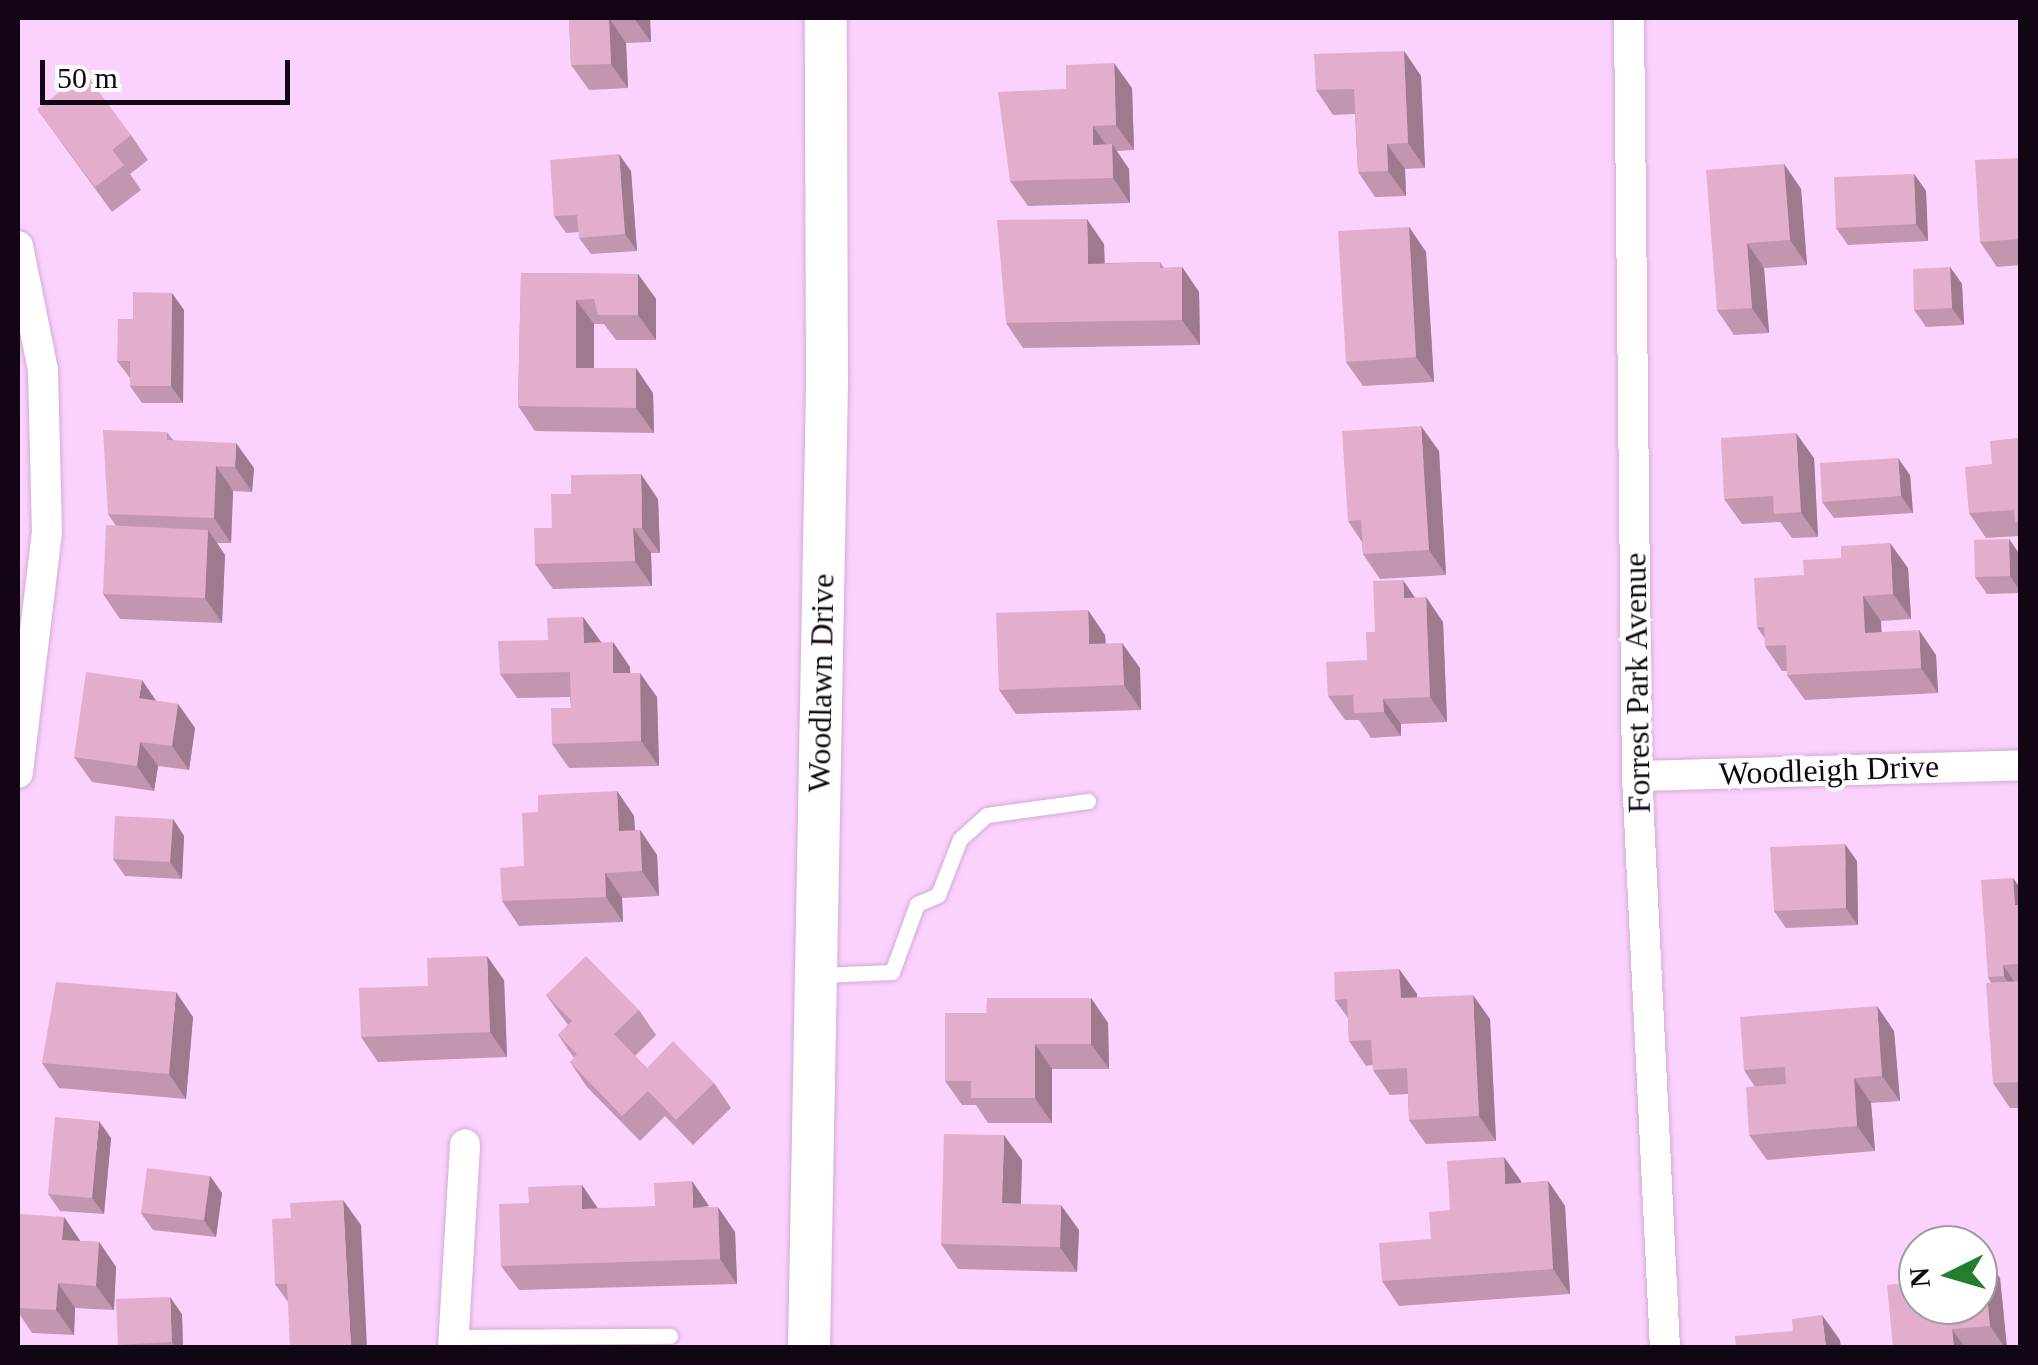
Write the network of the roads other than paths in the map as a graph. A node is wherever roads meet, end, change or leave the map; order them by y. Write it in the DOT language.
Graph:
graph roads {
  1 [pos="826,18"];
  2 [pos="1629,18"];
  3 [pos="18,246"];
  4 [pos="2020,765"];
  5 [pos="18,773"];
  6 [pos="1637,776"];
  7 [pos="1088,801"];
  8 [pos="816,975"];
  9 [pos="464,1144"];
  10 [pos="670,1336"];
  11 [pos="453,1342"];
  12 [pos="810,1348"];
  13 [pos="1665,1348"];
  1 -- 8 [label="main road, Woodlawn Drive"];
  2 -- 6 [label="street, Forrest Park Avenue"];
  3 -- 5 [label="street"];
  4 -- 6 [label="street, Woodleigh Drive"];
  6 -- 13 [label="street, Forrest Park Avenue"];
  7 -- 8 [label="lane"];
  8 -- 12 [label="main road, Woodlawn Drive"];
  9 -- 11 [label="street"];
  10 -- 11 [label="lane"];
}
